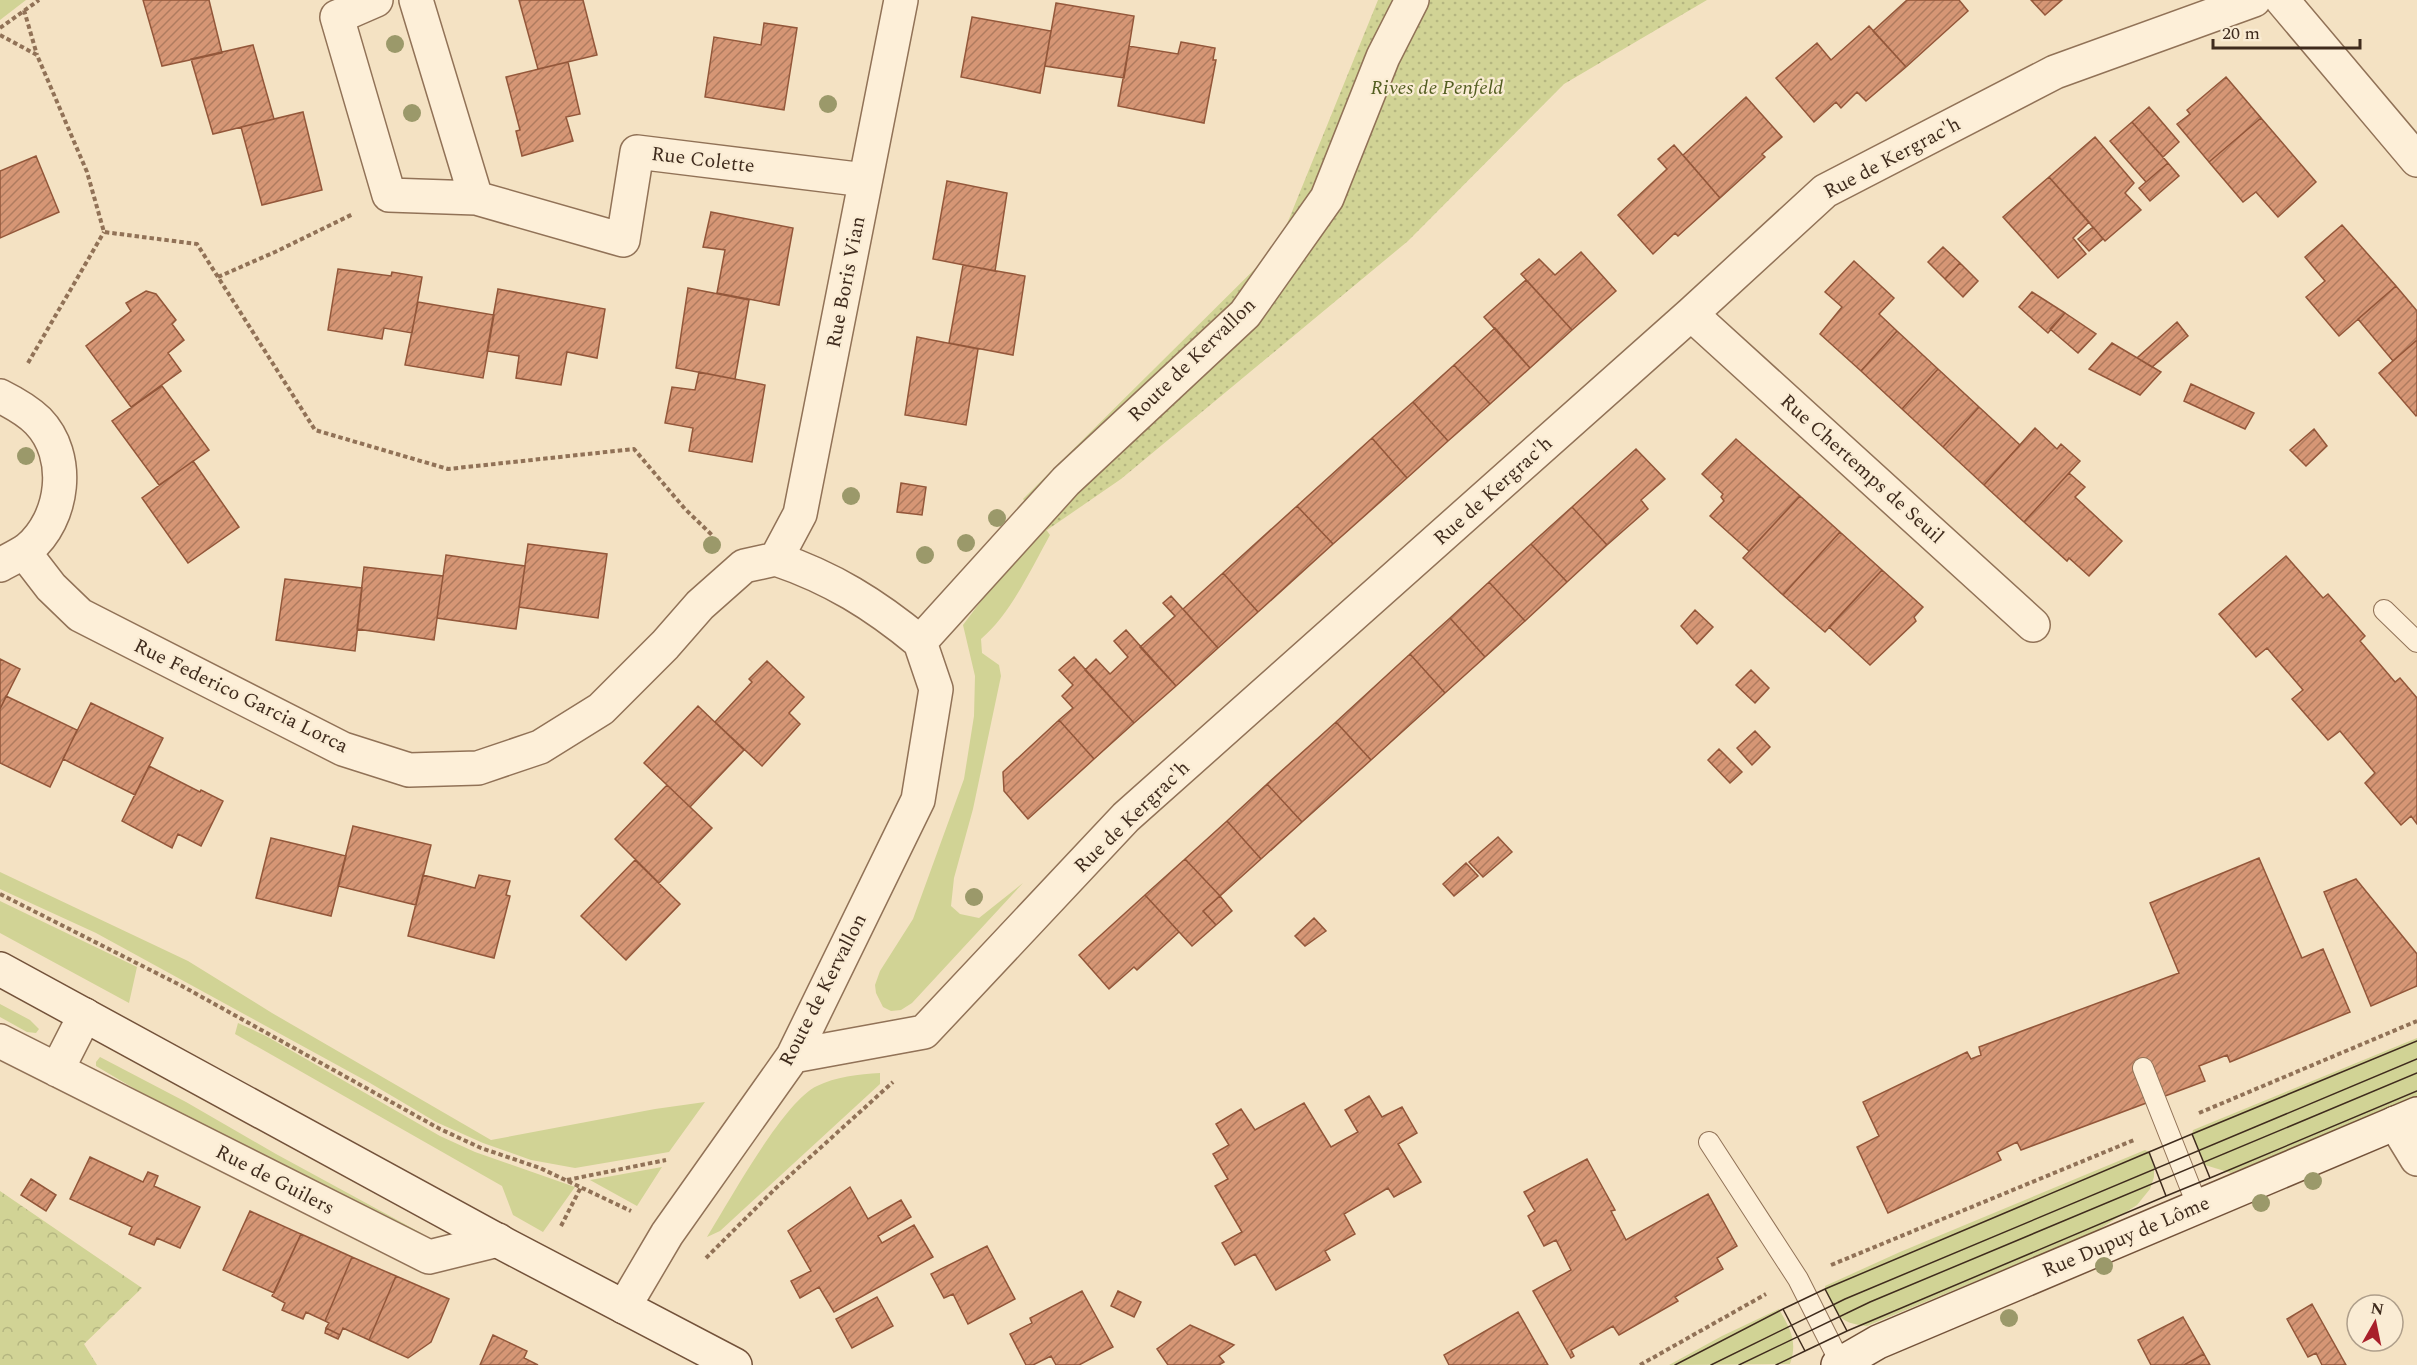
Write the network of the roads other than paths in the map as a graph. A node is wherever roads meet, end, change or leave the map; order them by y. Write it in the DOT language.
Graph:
graph roads {
  1 [pos="375,0"];
  2 [pos="416,0"];
  3 [pos="901,0"];
  4 [pos="1412,0"];
  5 [pos="2254,0"];
  6 [pos="2282,0"];
  7 [pos="2417,160"];
  8 [pos="865,180"];
  9 [pos="476,198"];
  10 [pos="1691,314"];
  11 [pos="0,396"];
  12 [pos="12,558"];
  13 [pos="776,559"];
  14 [pos="2385,610"];
  15 [pos="2033,624"];
  16 [pos="920,642"];
  17 [pos="2417,642"];
  18 [pos="0,969"];
  19 [pos="86,1015"];
  20 [pos="0,1041"];
  21 [pos="792,1056"];
  22 [pos="2143,1068"];
  23 [pos="57,1070"];
  24 [pos="2406,1119"];
  25 [pos="1709,1142"];
  26 [pos="2417,1159"];
  27 [pos="2198,1207"];
  28 [pos="498,1240"];
  29 [pos="624,1307"];
  30 [pos="1839,1364"];
  31 [pos="735,1365"];
  1 -- 9 [label="street, Rue Colette"];
  2 -- 9 [label="street"];
  3 -- 8 [label="street, Rue Boris Vian"];
  4 -- 16 [label="street, Route de Kervallon"];
  5 -- 10 [label="street, Rue de Kergrac'h"];
  6 -- 7 [label="street"];
  8 -- 9 [label="street, Rue Colette"];
  8 -- 13 [label="street, Rue Boris Vian"];
  10 -- 15 [label="street, Rue Chertemps de Seuil"];
  10 -- 21 [label="street, Rue de Kergrac'h"];
  11 -- 12 [label="street, Rue Federico Garcia Lorca"];
  12 -- 13 [label="street, Rue Federico Garcia Lorca"];
  13 -- 16 [label="street"];
  14 -- 17 [label="lane"];
  16 -- 21 [label="street, Route de Kervallon"];
  18 -- 19 [label="street"];
  19 -- 23 [label="street"];
  19 -- 28 [label="street"];
  20 -- 23 [label="street, Rue de Guilers"];
  21 -- 29 [label="street, Route de Kervallon"];
  22 -- 27 [label="lane"];
  23 -- 28 [label="street, Rue de Guilers"];
  24 -- 26 [label="street"];
  24 -- 27 [label="street, Rue Dupuy de Lôme"];
  25 -- 30 [label="lane"];
  27 -- 30 [label="street, Rue Dupuy de Lôme"];
  28 -- 29 [label="street"];
  29 -- 31 [label="street"];
}
